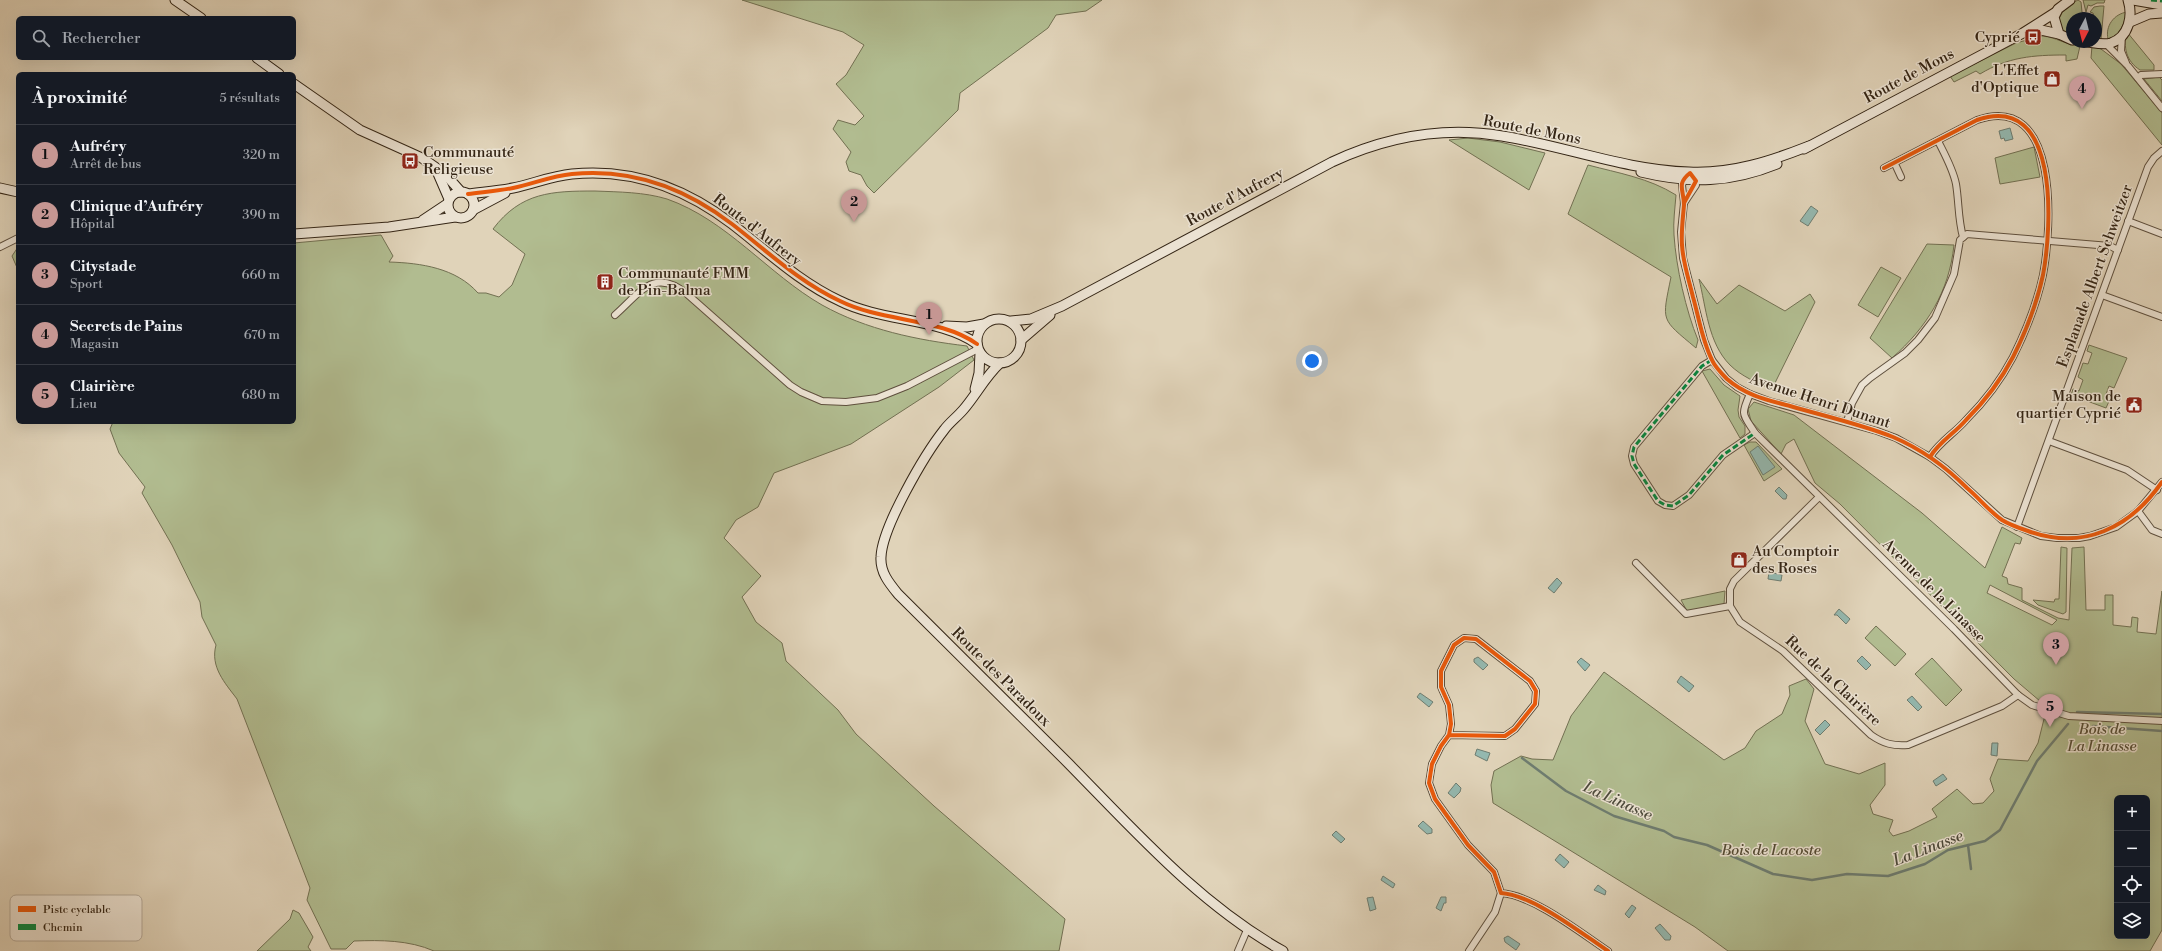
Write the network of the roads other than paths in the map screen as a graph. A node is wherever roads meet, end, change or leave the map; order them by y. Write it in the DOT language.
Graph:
graph roads {
  1 [pos="175,0"];
  2 [pos="2070,0"];
  3 [pos="2128,0"];
  4 [pos="2133,0"];
  5 [pos="2162,5"];
  6 [pos="2056,12"];
  7 [pos="2162,14"];
  8 [pos="197,16"];
  9 [pos="2130,22"];
  10 [pos="2023,33"];
  11 [pos="2060,34"];
  12 [pos="2122,35"];
  13 [pos="2066,37"];
  14 [pos="2102,44"];
  15 [pos="2106,44"];
  16 [pos="260,60"];
  17 [pos="2128,66"];
  18 [pos="276,72"];
  19 [pos="2162,74"];
  20 [pos="2138,78"];
  21 [pos="296,85"];
  22 [pos="2162,108"];
  23 [pos="1429,133"];
  24 [pos="1938,141"];
  25 [pos="1809,146"];
  26 [pos="2162,151"];
  27 [pos="1605,160"];
  28 [pos="1895,164"];
  29 [pos="1884,168"];
  30 [pos="436,169"];
  31 [pos="1690,172"];
  32 [pos="1901,177"];
  33 [pos="1682,180"];
  34 [pos="1696,181"];
  35 [pos="0,188"];
  36 [pos="513,188"];
  37 [pos="16,192"];
  38 [pos="465,193"];
  39 [pos="448,202"];
  40 [pos="1684,203"];
  41 [pos="473,210"];
  42 [pos="455,217"];
  43 [pos="2128,221"];
  44 [pos="413,224"];
  45 [pos="296,234"];
  46 [pos="2162,234"];
  47 [pos="1963,237"];
  48 [pos="16,239"];
  49 [pos="2047,240"];
  50 [pos="0,249"];
  51 [pos="2118,250"];
  52 [pos="2102,295"];
  53 [pos="1062,306"];
  54 [pos="615,315"];
  55 [pos="2162,317"];
  56 [pos="1010,322"];
  57 [pos="984,324"];
  58 [pos="931,326"];
  59 [pos="1021,340"];
  60 [pos="979,349"];
  61 [pos="1712,360"];
  62 [pos="1000,363"];
  63 [pos="1750,394"];
  64 [pos="969,403"];
  65 [pos="1847,422"];
  66 [pos="1755,433"];
  67 [pos="2049,441"];
  68 [pos="1930,457"];
  69 [pos="2162,482"];
  70 [pos="2156,490"];
  71 [pos="1819,497"];
  72 [pos="2138,511"];
  73 [pos="2017,527"];
  74 [pos="2162,534"];
  75 [pos="1636,563"];
  76 [pos="1730,606"];
  77 [pos="2018,695"];
  78 [pos="2162,721"];
  79 [pos="1449,735"];
  80 [pos="1501,893"];
  81 [pos="1247,930"];
  82 [pos="1238,951"];
  83 [pos="1283,951"];
  84 [pos="1469,951"];
  85 [pos="1608,951"];
  1 -- 8 [label="main road"];
  2 -- 6 [label="main road, Route de Mons"];
  3 -- 9 [label="main road"];
  4 -- 5 [label="main road"];
  6 -- 10 [label="main road, Route de Mons"];
  6 -- 11 [label="main road"];
  7 -- 9 [label="main road"];
  9 -- 12 [label="main road"];
  10 -- 11 [label="main road, Route de Mons"];
  10 -- 25 [label="main road, Route de Mons"];
  11 -- 13 [label="main road, Route de Mons"];
  12 -- 15 [label="main road"];
  12 -- 17 [label="street"];
  14 -- 15 [label="main road"];
  15 -- 17 [label="street"];
  16 -- 18 [label="main road"];
  17 -- 20 [label="street"];
  19 -- 20 [label="street"];
  20 -- 22 [label="street"];
  21 -- 30 [label="main road"];
  23 -- 27 [label="main road, Route de Mons"];
  23 -- 53 [label="main road, Route d'Aufrery"];
  24 -- 28 [label="street"];
  24 -- 47 [label="street"];
  24 -- 49 [label="street"];
  25 -- 31 [label="main road, Route de Mons"];
  25 -- 34 [label="main road, Route de Mons"];
  26 -- 43 [label="street, Esplanade Albert Schweitzer"];
  27 -- 31 [label="main road, Route de Mons"];
  27 -- 33 [label="main road, Route de Mons"];
  28 -- 29 [label="street"];
  28 -- 32 [label="street"];
  30 -- 38 [label="main road"];
  30 -- 39 [label="main road"];
  31 -- 33 [label="street"];
  31 -- 34 [label="street"];
  33 -- 34 [label="main road, Route de Mons"];
  33 -- 40 [label="street, Avenue Henri Dunant"];
  34 -- 40 [label="street, Avenue Henri Dunant"];
  35 -- 37 [label="main road"];
  36 -- 38 [label="main road, Route d'Aufrery"];
  36 -- 41 [label="main road, Route d'Aufrery"];
  36 -- 58 [label="main road, Route d'Aufrery"];
  38 -- 39 [label="main road"];
  38 -- 41 [label="main road"];
  39 -- 42 [label="main road"];
  39 -- 44 [label="main road"];
  40 -- 61 [label="street, Avenue Henri Dunant"];
  41 -- 42 [label="main road"];
  42 -- 44 [label="main road"];
  43 -- 46 [label="street"];
  43 -- 51 [label="street, Esplanade Albert Schweitzer"];
  44 -- 45 [label="main road"];
  47 -- 49 [label="street"];
  47 -- 65 [label="street"];
  48 -- 50 [label="street"];
  49 -- 51 [label="street"];
  49 -- 68 [label="street"];
  51 -- 52 [label="street, Esplanade Albert Schweitzer"];
  52 -- 55 [label="street"];
  52 -- 67 [label="street, Esplanade Albert Schweitzer"];
  53 -- 56 [label="main road, Route d'Aufrery"];
  53 -- 59 [label="main road, Route d'Aufrery"];
  54 -- 60 [label="street"];
  56 -- 57 [label="main road"];
  56 -- 59 [label="main road"];
  57 -- 58 [label="main road, Route d'Aufrery"];
  57 -- 60 [label="main road"];
  58 -- 60 [label="main road, Route d'Aufrery"];
  59 -- 62 [label="main road"];
  60 -- 62 [label="main road"];
  60 -- 64 [label="main road"];
  61 -- 63 [label="street, Avenue Henri Dunant"];
  61 -- 66 [label="street"];
  62 -- 64 [label="main road, Route des Paradoux"];
  63 -- 65 [label="street, Avenue Henri Dunant"];
  63 -- 66 [label="street, Avenue de la Linasse"];
  64 -- 81 [label="main road, Route des Paradoux"];
  65 -- 68 [label="street, Avenue Henri Dunant"];
  66 -- 71 [label="street, Avenue de la Linasse"];
  67 -- 70 [label="street"];
  67 -- 73 [label="street, Esplanade Albert Schweitzer"];
  68 -- 73 [label="street, Avenue Henri Dunant"];
  69 -- 70 [label="street, Avenue Henri Dunant"];
  70 -- 72 [label="street, Avenue Henri Dunant"];
  71 -- 76 [label="street"];
  71 -- 77 [label="street, Avenue de la Linasse"];
  72 -- 73 [label="street, Avenue Henri Dunant"];
  72 -- 74 [label="street"];
  75 -- 76 [label="street"];
  76 -- 77 [label="street, Rue de la Clairière"];
  77 -- 78 [label="street, Avenue de la Linasse"];
  79 -- 79 [label="street"];
  79 -- 80 [label="street"];
  80 -- 84 [label="street"];
  80 -- 85 [label="street"];
  81 -- 82 [label="street"];
  81 -- 83 [label="main road, Route des Paradoux"];
}
